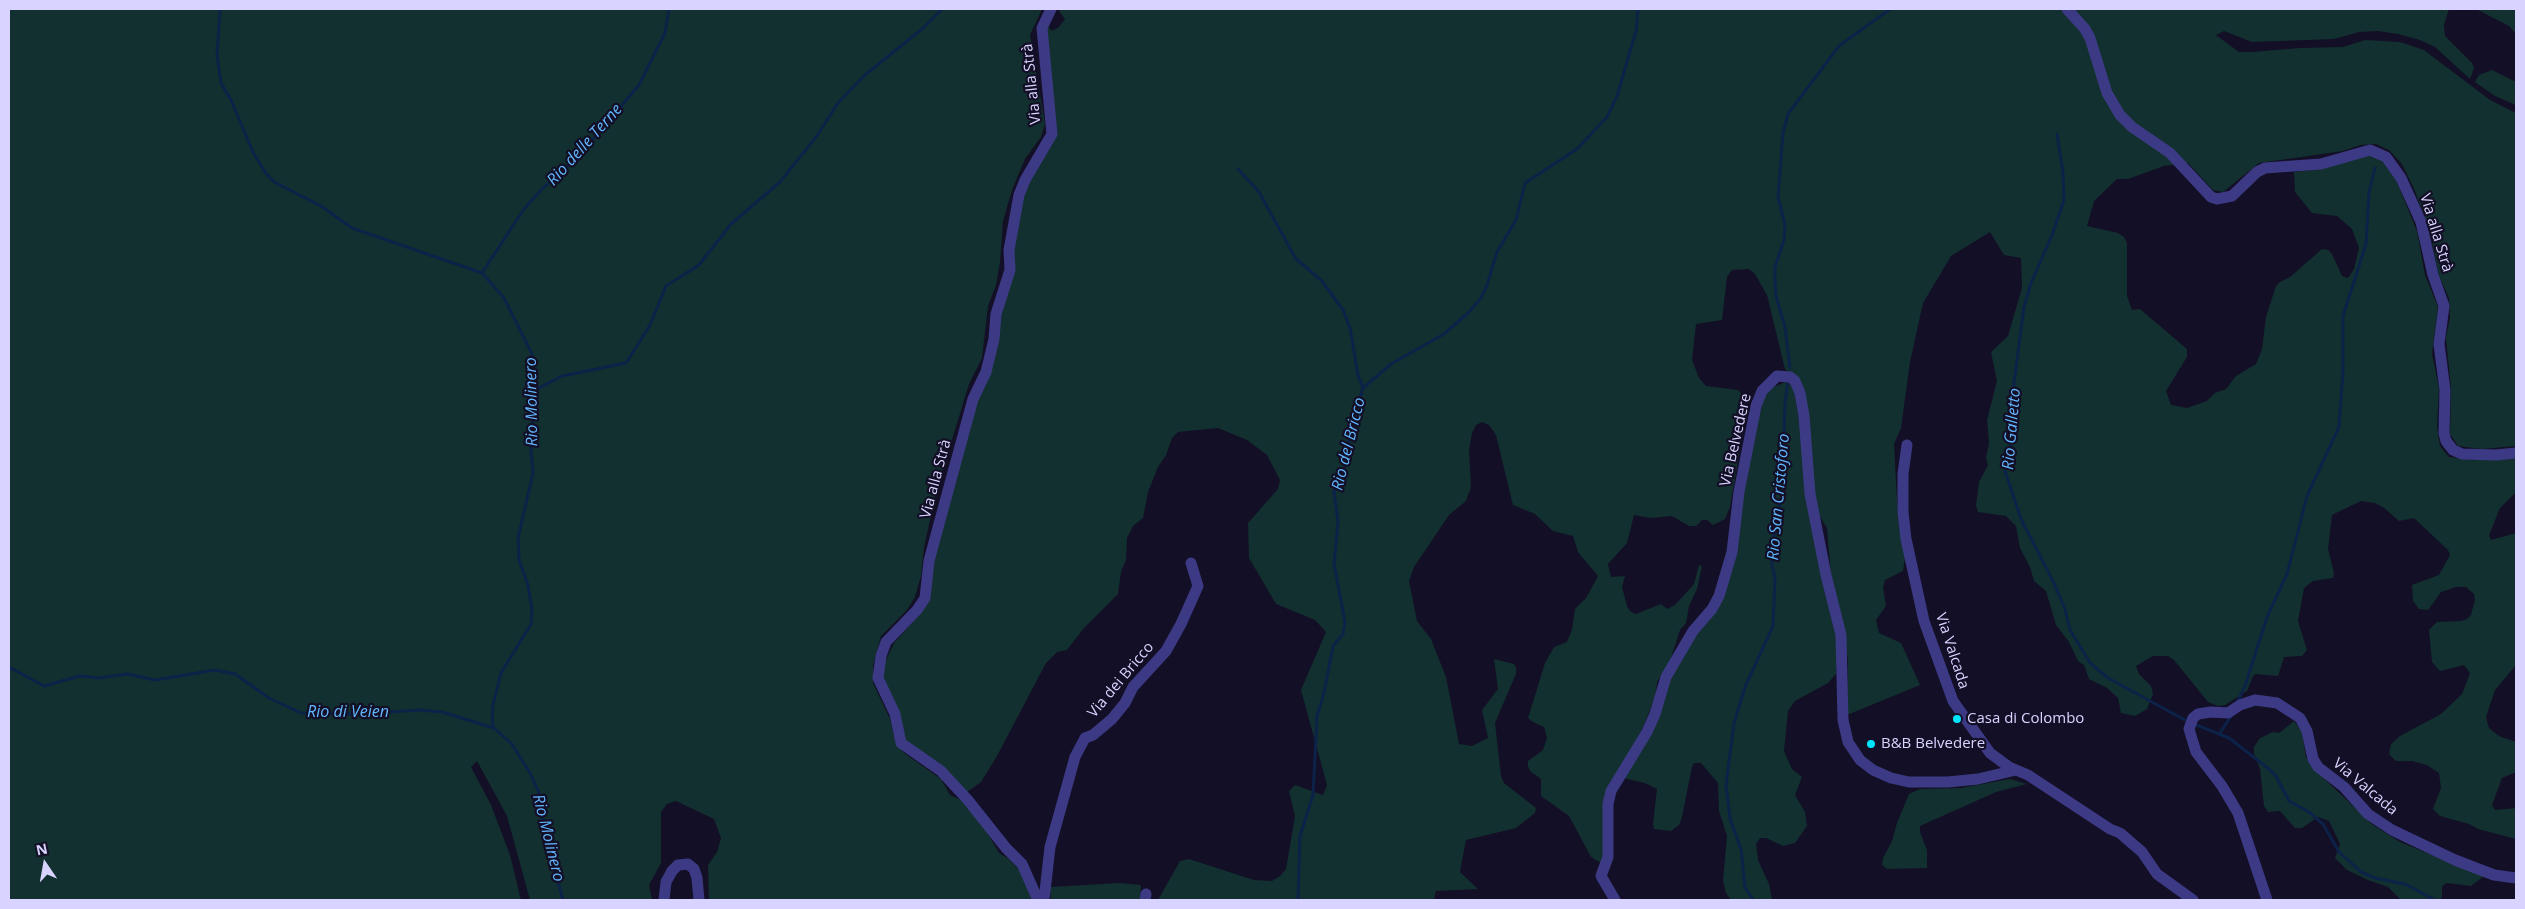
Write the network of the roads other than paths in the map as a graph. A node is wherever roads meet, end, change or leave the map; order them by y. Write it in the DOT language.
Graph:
graph roads {
  1 [pos="1050,9"];
  2 [pos="2067,9"];
  3 [pos="1907,445"];
  4 [pos="2516,453"];
  5 [pos="1191,563"];
  6 [pos="2016,770"];
  7 [pos="2516,878"];
  8 [pos="664,900"];
  9 [pos="699,900"];
  10 [pos="1038,900"];
  11 [pos="1044,900"];
  12 [pos="1614,900"];
  13 [pos="2193,900"];
  14 [pos="2267,900"];
  1 -- 10 [label="street, Via alla Strà"];
  2 -- 4 [label="street, Via alla Strà"];
  3 -- 6 [label="street, Via Valcada"];
  5 -- 11 [label="street, Via dei Bricco"];
  6 -- 12 [label="street, Via Belvedere"];
  6 -- 13 [label="street, Via Valcada"];
  7 -- 14 [label="street, Via Valcada"];
  8 -- 9 [label="street"];
}
